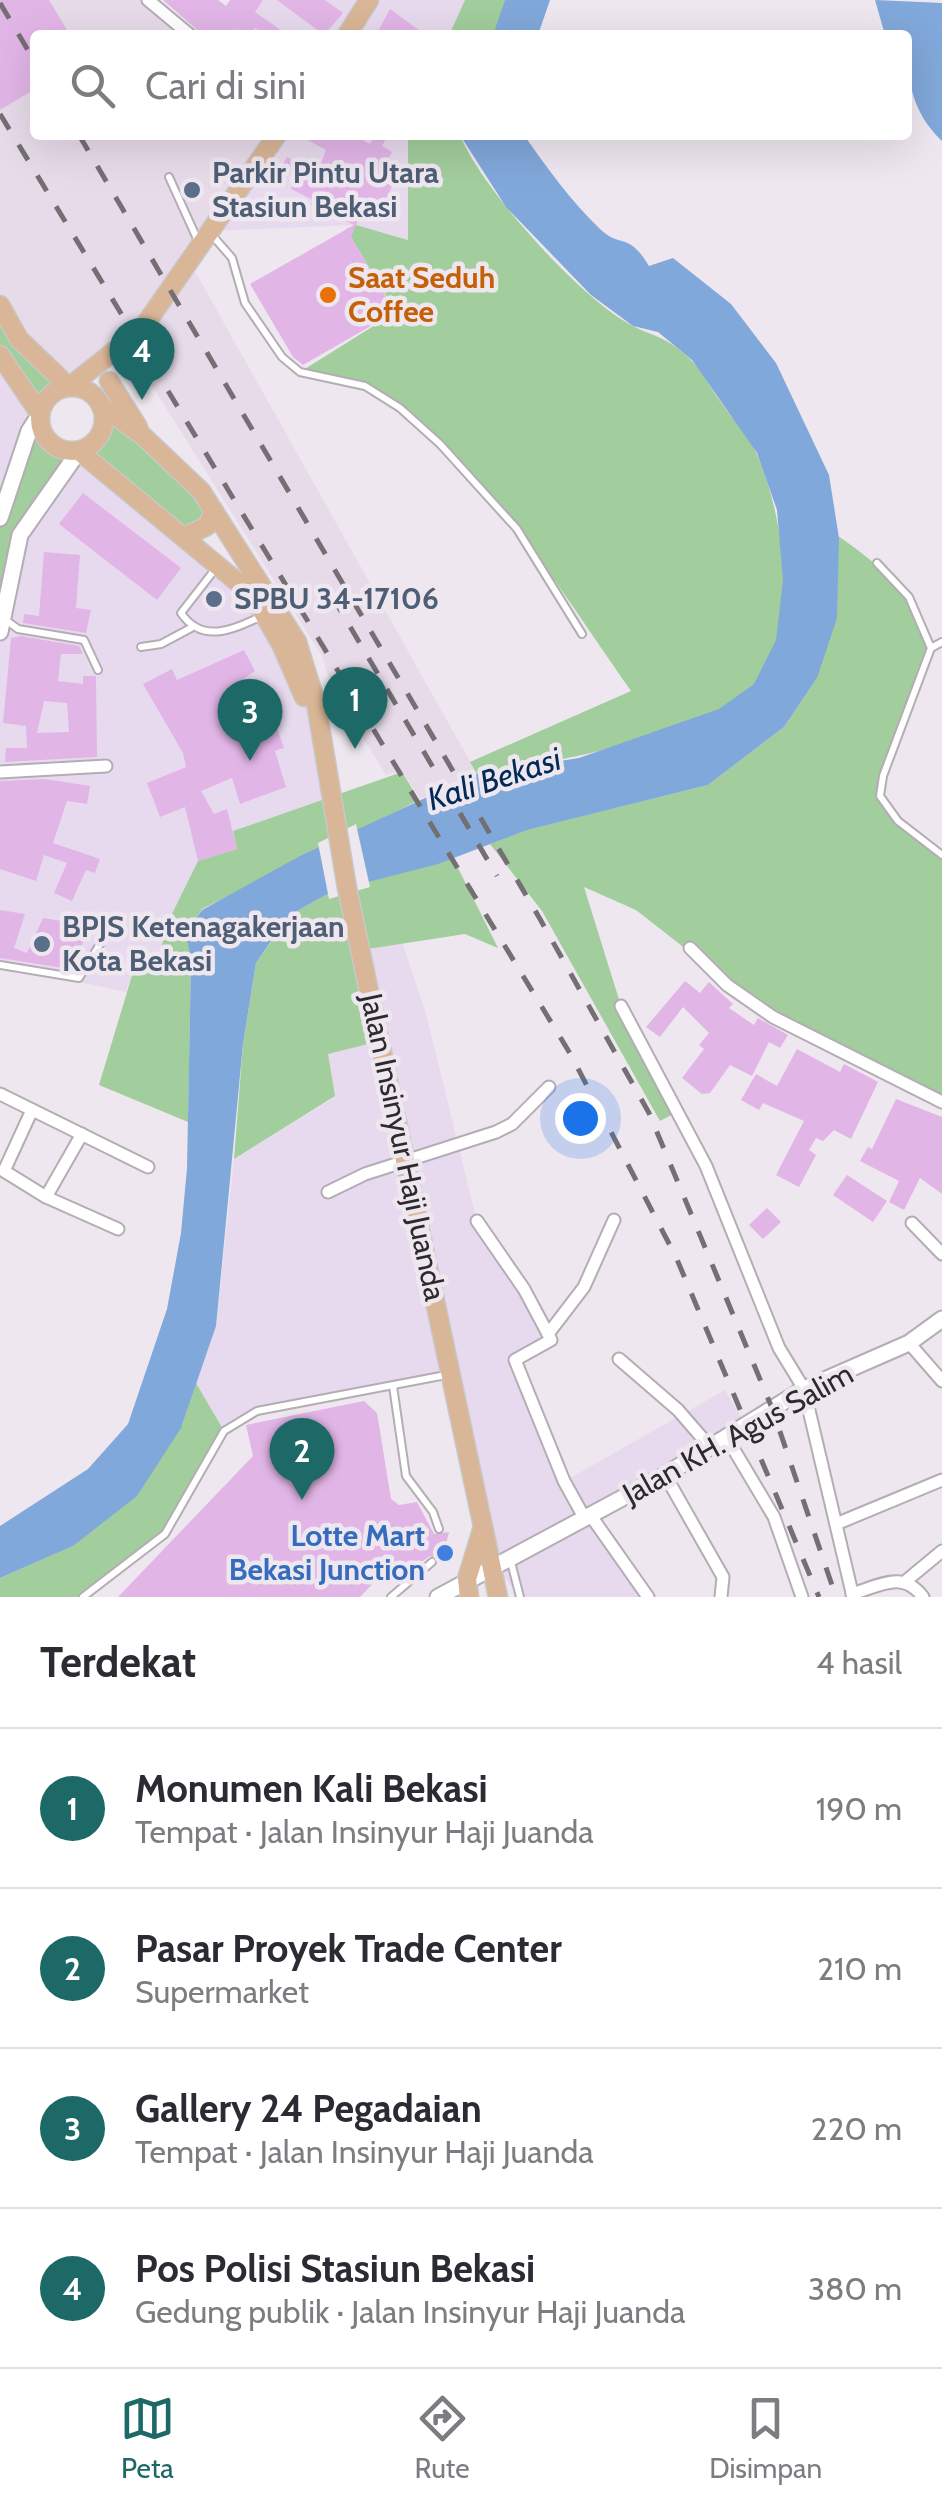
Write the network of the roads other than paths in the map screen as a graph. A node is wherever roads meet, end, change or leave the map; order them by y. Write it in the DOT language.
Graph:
graph roads {
  1 [pos="148,0"];
  2 [pos="369,0"];
  3 [pos="184,30"];
  4 [pos="350,30"];
  5 [pos="267,140"];
  6 [pos="170,176"];
  7 [pos="204,238"];
  8 [pos="0,304"];
  9 [pos="127,346"];
  10 [pos="0,355"];
  11 [pos="110,381"];
  12 [pos="70,387"];
  13 [pos="100,404"];
  14 [pos="40,414"];
  15 [pos="142,435"];
  16 [pos="80,451"];
  17 [pos="3,510"];
  18 [pos="214,510"];
  19 [pos="32,516"];
  20 [pos="184,537"];
  21 [pos="877,563"];
  22 [pos="220,564"];
  23 [pos="265,614"];
  24 [pos="1,622"];
  25 [pos="191,628"];
  26 [pos="582,634"];
  27 [pos="942,642"];
  28 [pos="142,647"];
  29 [pos="931,648"];
  30 [pos="98,670"];
  31 [pos="324,764"];
  32 [pos="106,766"];
  33 [pos="0,772"];
  34 [pos="942,854"];
  35 [pos="105,936"];
  36 [pos="690,948"];
  37 [pos="0,966"];
  38 [pos="620,1006"];
  39 [pos="550,1087"];
  40 [pos="0,1094"];
  41 [pos="942,1102"];
  42 [pos="32,1110"];
  43 [pos="82,1134"];
  44 [pos="406,1159"];
  45 [pos="148,1166"];
  46 [pos="328,1192"];
  47 [pos="46,1197"];
  48 [pos="614,1220"];
  49 [pos="477,1221"];
  50 [pos="912,1223"];
  51 [pos="118,1230"];
  52 [pos="942,1254"];
  53 [pos="942,1319"];
  54 [pos="548,1334"];
  55 [pos="908,1343"];
  56 [pos="618,1359"];
  57 [pos="452,1374"];
  58 [pos="942,1381"];
  59 [pos="394,1386"];
  60 [pos="804,1389"];
  61 [pos="728,1438"];
  62 [pos="710,1447"];
  63 [pos="665,1475"];
  64 [pos="942,1480"];
  65 [pos="588,1518"];
  66 [pos="836,1524"];
  67 [pos="439,1530"];
  68 [pos="482,1530"];
  69 [pos="942,1551"];
  70 [pos="502,1560"];
  71 [pos="432,1562"];
  72 [pos="907,1580"];
  73 [pos="468,1588"];
  74 [pos="853,1595"];
  75 [pos="84,1597"];
  76 [pos="391,1597"];
  77 [pos="439,1597"];
  78 [pos="498,1597"];
  79 [pos="520,1597"];
  80 [pos="648,1597"];
  81 [pos="722,1597"];
  82 [pos="802,1597"];
  83 [pos="923,1597"];
  1 -- 3 [label="street"];
  2 -- 4 [label="main road"];
  5 -- 7 [label="main road"];
  6 -- 7 [label="lane"];
  7 -- 9 [label="main road"];
  7 -- 26 [label="lane"];
  8 -- 12 [label="main road"];
  9 -- 11 [label="main road"];
  9 -- 12 [label="main road"];
  10 -- 14 [label="main road"];
  11 -- 13 [label="main road"];
  11 -- 15 [label="main road"];
  12 -- 13 [label="main road"];
  12 -- 14 [label="main road"];
  13 -- 15 [label="main road, Jalan Insinyur Haji Juanda"];
  13 -- 16 [label="main road"];
  14 -- 16 [label="main road"];
  14 -- 17 [label="street"];
  15 -- 18 [label="main road, Jalan Insinyur Haji Juanda"];
  16 -- 19 [label="street"];
  16 -- 20 [label="main road, Jalan Insinyur Haji Juanda"];
  17 -- 19 [label="street"];
  18 -- 20 [label="main road"];
  18 -- 31 [label="main road, Jalan Insinyur Haji Juanda"];
  19 -- 24 [label="street"];
  20 -- 22 [label="main road, Jalan Insinyur Haji Juanda"];
  21 -- 29 [label="lane"];
  22 -- 23 [label="main road, Jalan Insinyur Haji Juanda"];
  22 -- 25 [label="lane"];
  23 -- 25 [label="lane"];
  23 -- 31 [label="main road, Jalan Insinyur Haji Juanda"];
  24 -- 30 [label="lane"];
  25 -- 28 [label="lane"];
  27 -- 29 [label="lane"];
  29 -- 34 [label="lane"];
  31 -- 44 [label="main road, Jalan Insinyur Haji Juanda"];
  32 -- 33 [label="street"];
  35 -- 37 [label="lane"];
  36 -- 41 [label="street"];
  38 -- 60 [label="street"];
  39 -- 44 [label="street"];
  40 -- 42 [label="street"];
  42 -- 43 [label="street"];
  42 -- 47 [label="street"];
  43 -- 45 [label="street"];
  43 -- 47 [label="street"];
  44 -- 46 [label="street"];
  44 -- 57 [label="main road, Jalan Insinyur Haji Juanda"];
  47 -- 51 [label="street"];
  48 -- 54 [label="street"];
  49 -- 54 [label="street"];
  50 -- 52 [label="street"];
  53 -- 55 [label="street, Jalan KH. Agus Salim"];
  54 -- 65 [label="street"];
  55 -- 58 [label="street"];
  55 -- 60 [label="street, Jalan KH. Agus Salim"];
  56 -- 62 [label="street"];
  57 -- 59 [label="lane"];
  57 -- 68 [label="main road, Jalan Insinyur Haji Juanda"];
  59 -- 67 [label="lane"];
  59 -- 75 [label="lane"];
  60 -- 61 [label="street, Jalan KH. Agus Salim"];
  60 -- 66 [label="street"];
  61 -- 62 [label="street, Jalan KH. Agus Salim"];
  61 -- 82 [label="street"];
  62 -- 63 [label="street, Jalan KH. Agus Salim"];
  63 -- 65 [label="street, Jalan KH. Agus Salim"];
  63 -- 81 [label="street"];
  64 -- 66 [label="street"];
  65 -- 70 [label="street, Jalan KH. Agus Salim"];
  65 -- 80 [label="street"];
  66 -- 74 [label="street"];
  68 -- 70 [label="main road, Jalan Insinyur Haji Juanda"];
  68 -- 73 [label="main road, Jalan Insinyur Haji Juanda"];
  69 -- 72 [label="street"];
  70 -- 73 [label="street, Jalan KH. Agus Salim"];
  70 -- 78 [label="main road, Jalan Insinyur Haji Juanda"];
  70 -- 79 [label="lane"];
  71 -- 76 [label="lane"];
  72 -- 74 [label="street"];
  72 -- 83 [label="street"];
  73 -- 77 [label="street, Jalan KH. Agus Salim"];
}
